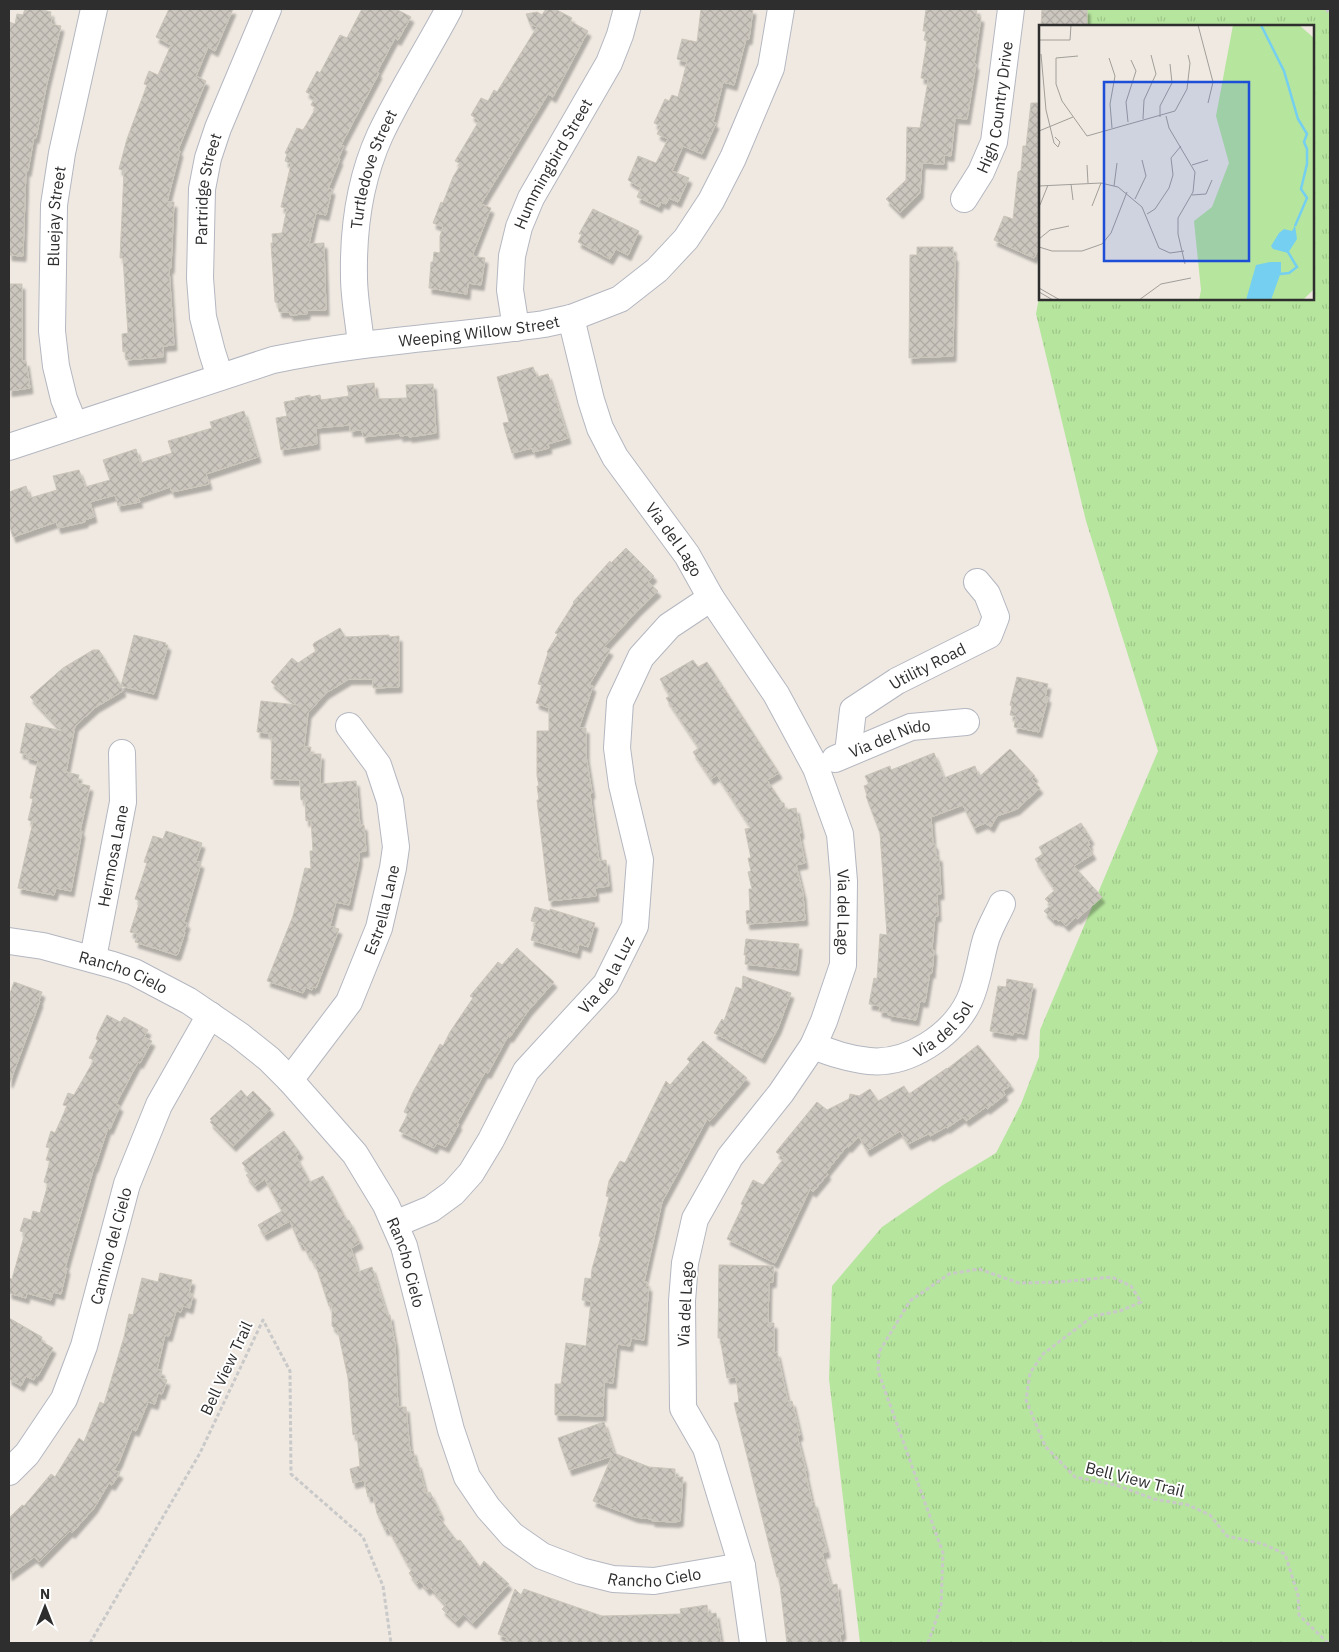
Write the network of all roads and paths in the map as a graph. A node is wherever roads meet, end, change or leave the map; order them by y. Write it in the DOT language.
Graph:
graph roads {
  1 [pos="94,9"];
  2 [pos="268,9"];
  3 [pos="449,9"];
  4 [pos="627,9"];
  5 [pos="780,9"];
  6 [pos="1011,9"];
  7 [pos="1326,9"];
  8 [pos="1330,14"];
  9 [pos="964,199"];
  10 [pos="571,318"];
  11 [pos="516,328"];
  12 [pos="361,344"];
  13 [pos="220,377"];
  14 [pos="74,424"];
  15 [pos="9,447"];
  16 [pos="977,582"];
  17 [pos="711,598"];
  18 [pos="966,722"];
  19 [pos="349,726"];
  20 [pos="122,753"];
  21 [pos="848,753"];
  22 [pos="816,768"];
  23 [pos="1002,904"];
  24 [pos="9,940"];
  25 [pos="93,958"];
  26 [pos="210,1015"];
  27 [pos="814,1046"];
  28 [pos="290,1080"];
  29 [pos="395,1224"];
  30 [pos="18,1447"];
  31 [pos="9,1472"];
  32 [pos="742,1566"];
  33 [pos="90,1643"];
  34 [pos="390,1643"];
  35 [pos="753,1643"];
  36 [pos="928,1643"];
  37 [pos="1328,1643"];
  1 -- 14 [label="street, Bluejay Street"];
  2 -- 13 [label="street, Partridge Street"];
  3 -- 12 [label="street, Turtledove Street"];
  4 -- 11 [label="street, Hummingbird Street"];
  5 -- 10 [label="street, Weeping Willow Street"];
  6 -- 9 [label="street, High Country Drive"];
  7 -- 8 [label="path"];
  10 -- 11 [label="street, Weeping Willow Street"];
  10 -- 17 [label="street, Via del Lago"];
  11 -- 12 [label="street, Weeping Willow Street"];
  12 -- 13 [label="street, Weeping Willow Street"];
  13 -- 14 [label="street, Weeping Willow Street"];
  14 -- 15 [label="street, Weeping Willow Street"];
  16 -- 21 [label="street, Utility Road"];
  17 -- 22 [label="street, Via del Lago"];
  17 -- 29 [label="street, Via de la Luz"];
  18 -- 21 [label="street, Via del Nido"];
  19 -- 28 [label="street, Estrella Lane"];
  20 -- 25 [label="street, Hermosa Lane"];
  21 -- 22 [label="street, Via del Nido"];
  22 -- 27 [label="street, Via del Lago"];
  23 -- 27 [label="street, Via del Sol"];
  24 -- 25 [label="street, Rancho Cielo"];
  25 -- 26 [label="street, Rancho Cielo"];
  26 -- 28 [label="street, Rancho Cielo"];
  26 -- 30 [label="street, Camino del Cielo"];
  27 -- 32 [label="street, Via del Lago"];
  28 -- 29 [label="street, Rancho Cielo"];
  29 -- 32 [label="street, Rancho Cielo"];
  30 -- 31 [label="street, Camino del Cielo"];
  32 -- 35 [label="street, Via del Lago"];
  33 -- 34 [label="path, Bell View Trail"];
  36 -- 37 [label="path, Bell View Trail"];
}
